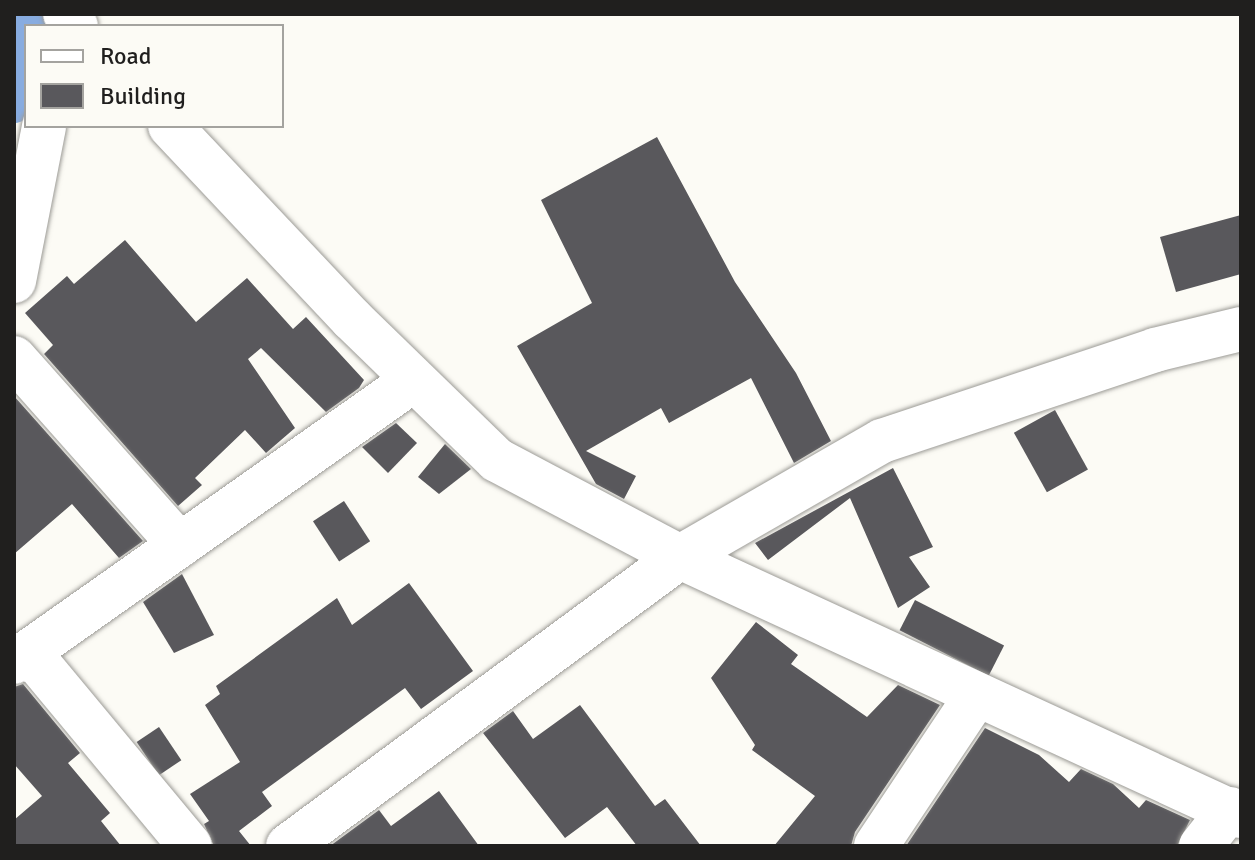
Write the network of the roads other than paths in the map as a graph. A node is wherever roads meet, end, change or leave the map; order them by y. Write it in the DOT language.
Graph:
graph roads {
  1 [pos="44,128"];
  2 [pos="172,128"];
  3 [pos="14,281"];
  4 [pos="1241,329"];
  5 [pos="14,358"];
  6 [pos="413,381"];
  7 [pos="180,545"];
  8 [pos="680,557"];
  9 [pos="22,657"];
  10 [pos="976,696"];
  11 [pos="1235,813"];
  12 [pos="190,846"];
  13 [pos="288,846"];
  14 [pos="876,846"];
  15 [pos="1201,846"];
  1 -- 3 [label="street"];
  2 -- 6 [label="street"];
  4 -- 8 [label="street"];
  5 -- 7 [label="street"];
  6 -- 7 [label="street"];
  6 -- 8 [label="street"];
  7 -- 9 [label="street"];
  8 -- 10 [label="street"];
  8 -- 13 [label="street"];
  9 -- 12 [label="street"];
  10 -- 11 [label="street"];
  10 -- 14 [label="street"];
  11 -- 15 [label="street"];
}
